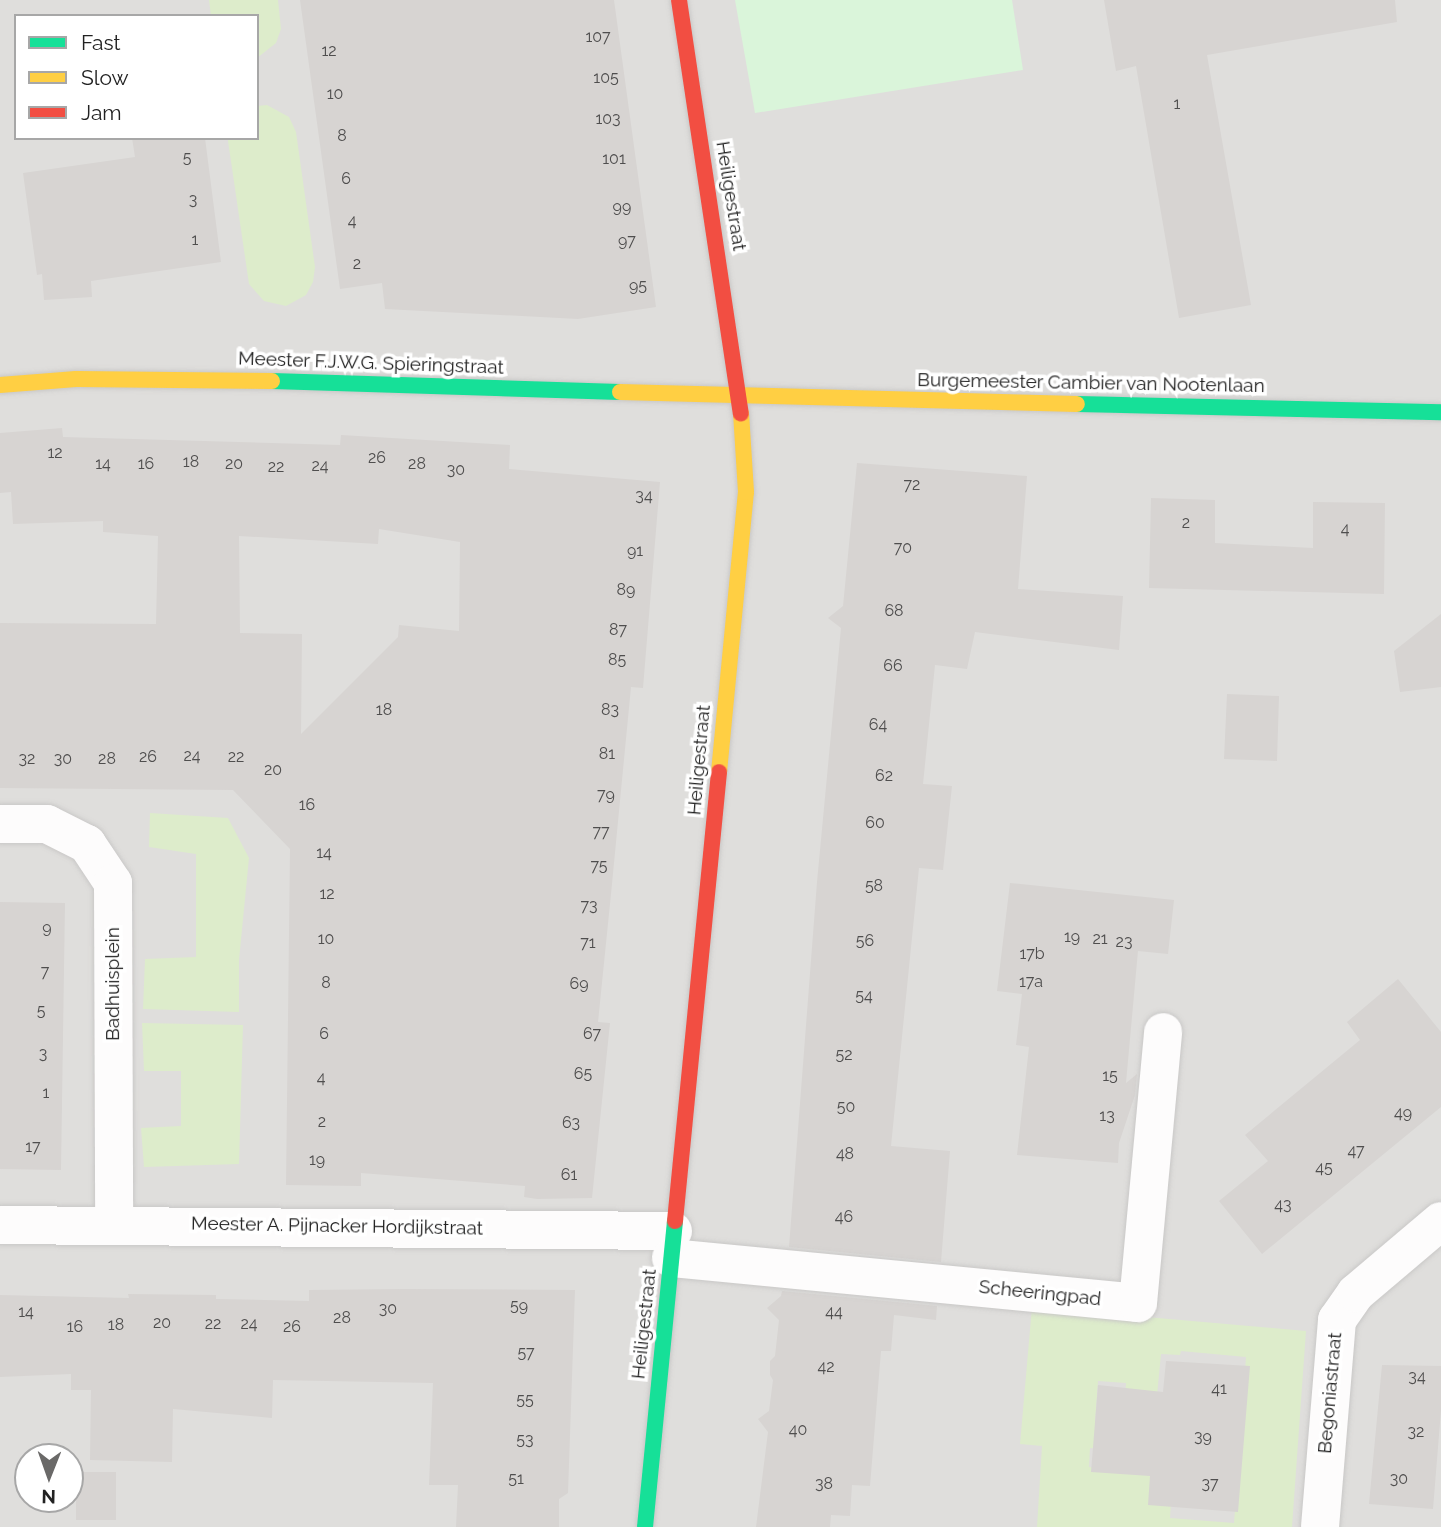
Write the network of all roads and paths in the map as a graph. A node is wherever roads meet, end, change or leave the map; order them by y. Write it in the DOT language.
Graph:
graph roads {
  1 [pos="679,0"];
  2 [pos="0,385"];
  3 [pos="740,396"];
  4 [pos="1441,412"];
  5 [pos="0,824"];
  6 [pos="1163,1032"];
  7 [pos="1441,1221"];
  8 [pos="114,1224"];
  9 [pos="0,1225"];
  10 [pos="672,1244"];
  11 [pos="645,1527"];
  12 [pos="1320,1527"];
  1 -- 3 [label="street, Heiligestraat"];
  2 -- 3 [label="street, Meester F.J.W.G. Spieringstraat"];
  3 -- 4 [label="street, Burgemeester Cambier van Nootenlaan"];
  3 -- 10 [label="street, Heiligestraat"];
  5 -- 8 [label="street, Badhuisplein"];
  6 -- 10 [label="street, Scheeringpad"];
  7 -- 12 [label="street, Begoniastraat"];
  8 -- 9 [label="street, Meester A. Pijnacker Hordijkstraat"];
  8 -- 10 [label="street, Meester A. Pijnacker Hordijkstraat"];
  10 -- 11 [label="street, Heiligestraat"];
}
